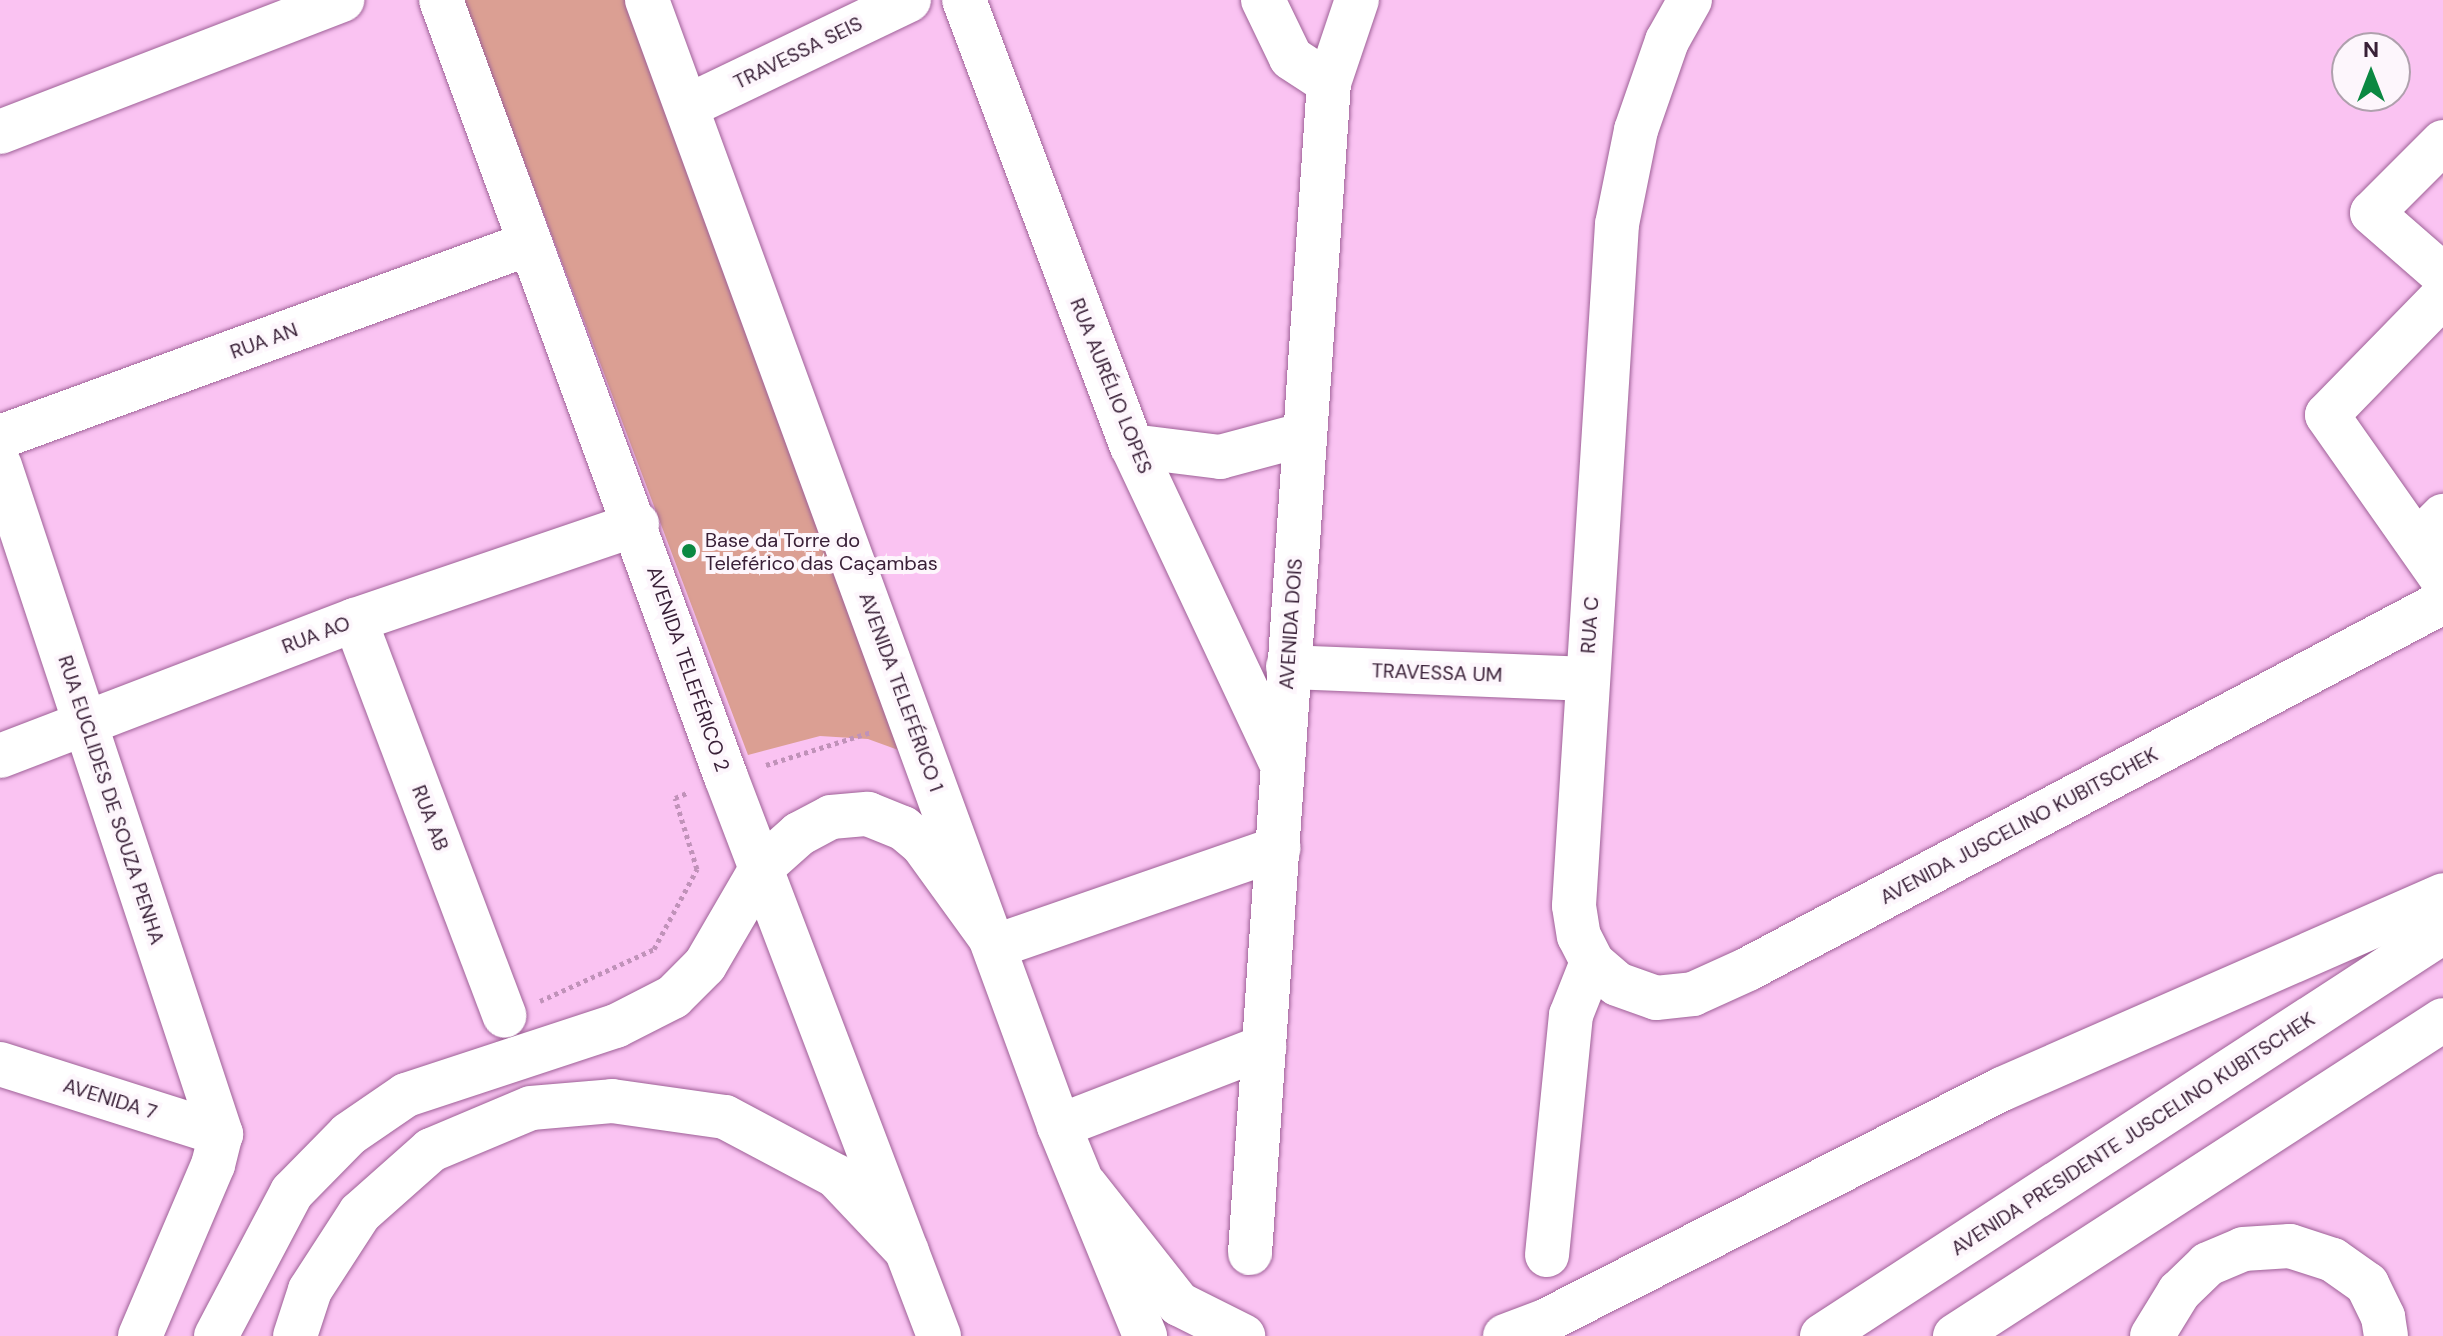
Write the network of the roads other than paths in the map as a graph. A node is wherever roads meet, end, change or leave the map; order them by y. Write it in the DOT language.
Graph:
graph roads {
  1 [pos="342,0"];
  2 [pos="441,0"];
  3 [pos="647,0"];
  4 [pos="909,0"];
  5 [pos="964,0"];
  6 [pos="1263,0"];
  7 [pos="1357,0"];
  8 [pos="1690,0"];
  9 [pos="1329,83"];
  10 [pos="688,106"];
  11 [pos="0,132"];
  12 [pos="2443,142"];
  13 [pos="528,244"];
  14 [pos="2443,275"];
  15 [pos="2443,296"];
  16 [pos="1302,435"];
  17 [pos="0,437"];
  18 [pos="1132,446"];
  19 [pos="0,466"];
  20 [pos="637,524"];
  21 [pos="2430,529"];
  22 [pos="2443,580"];
  23 [pos="2443,602"];
  24 [pos="355,620"];
  25 [pos="1288,667"];
  26 [pos="1586,679"];
  27 [pos="87,722"];
  28 [pos="0,756"];
  29 [pos="1281,762"];
  30 [pos="1279,848"];
  31 [pos="762,867"];
  32 [pos="2443,895"];
  33 [pos="2443,932"];
  34 [pos="996,946"];
  35 [pos="1592,962"];
  36 [pos="505,1016"];
  37 [pos="2443,1020"];
  38 [pos="1264,1047"];
  39 [pos="0,1064"];
  40 [pos="1059,1126"];
  41 [pos="221,1134"];
  42 [pos="1085,1185"];
  43 [pos="907,1251"];
  44 [pos="1250,1253"];
  45 [pos="1547,1255"];
  46 [pos="140,1336"];
  47 [pos="216,1336"];
  48 [pos="295,1336"];
  49 [pos="939,1336"];
  50 [pos="1145,1336"];
  51 [pos="1243,1336"];
  52 [pos="1505,1336"];
  53 [pos="1822,1336"];
  54 [pos="1955,1336"];
  55 [pos="2152,1336"];
  56 [pos="2386,1336"];
  1 -- 11 [label="main road"];
  2 -- 13 [label="main road, AVENIDA TELEFÉRICO 2"];
  3 -- 10 [label="main road, AVENIDA TELEFÉRICO 1"];
  4 -- 10 [label="main road, TRAVESSA SEIS"];
  5 -- 18 [label="main road, RUA AURÉLIO LOPES"];
  6 -- 9 [label="main road"];
  7 -- 9 [label="main road, AVENIDA DOIS"];
  8 -- 26 [label="main road, RUA C"];
  9 -- 16 [label="main road, AVENIDA DOIS"];
  10 -- 34 [label="main road, AVENIDA TELEFÉRICO 1"];
  12 -- 14 [label="main road"];
  13 -- 17 [label="main road, RUA AN"];
  13 -- 20 [label="main road, AVENIDA TELEFÉRICO 2"];
  15 -- 21 [label="main road"];
  16 -- 18 [label="main road"];
  16 -- 25 [label="main road, AVENIDA DOIS"];
  18 -- 29 [label="main road, RUA AURÉLIO LOPES"];
  19 -- 27 [label="main road, RUA EUCLIDES DE SOUZA PENHA"];
  20 -- 24 [label="main road, RUA AO"];
  20 -- 31 [label="main road, AVENIDA TELEFÉRICO 2"];
  21 -- 22 [label="main road"];
  23 -- 35 [label="main road, AVENIDA JUSCELINO KUBITSCHEK"];
  24 -- 27 [label="main road, RUA AO"];
  24 -- 36 [label="main road, RUA AB"];
  25 -- 26 [label="main road, TRAVESSA UM"];
  25 -- 29 [label="main road, AVENIDA DOIS"];
  26 -- 35 [label="main road, RUA C"];
  27 -- 28 [label="main road, RUA AO"];
  27 -- 41 [label="main road, RUA EUCLIDES DE SOUZA PENHA"];
  29 -- 30 [label="main road, AVENIDA DOIS"];
  30 -- 34 [label="main road"];
  30 -- 38 [label="main road, AVENIDA DOIS"];
  31 -- 34 [label="main road"];
  31 -- 43 [label="main road, AVENIDA TELEFÉRICO 2"];
  31 -- 47 [label="main road"];
  32 -- 52 [label="main road"];
  33 -- 53 [label="main road, AVENIDA PRESIDENTE JUSCELINO KUBITSCHEK"];
  34 -- 40 [label="main road, AVENIDA TELEFÉRICO 1"];
  35 -- 45 [label="main road"];
  37 -- 54 [label="main road"];
  38 -- 40 [label="main road"];
  38 -- 44 [label="main road, AVENIDA DOIS"];
  39 -- 41 [label="main road, AVENIDA 7"];
  40 -- 42 [label="main road, AVENIDA TELEFÉRICO 1"];
  41 -- 46 [label="main road"];
  42 -- 50 [label="main road, AVENIDA TELEFÉRICO 1"];
  42 -- 51 [label="main road"];
  43 -- 48 [label="main road"];
  43 -- 49 [label="main road, AVENIDA TELEFÉRICO 2"];
  55 -- 56 [label="main road"];
}
